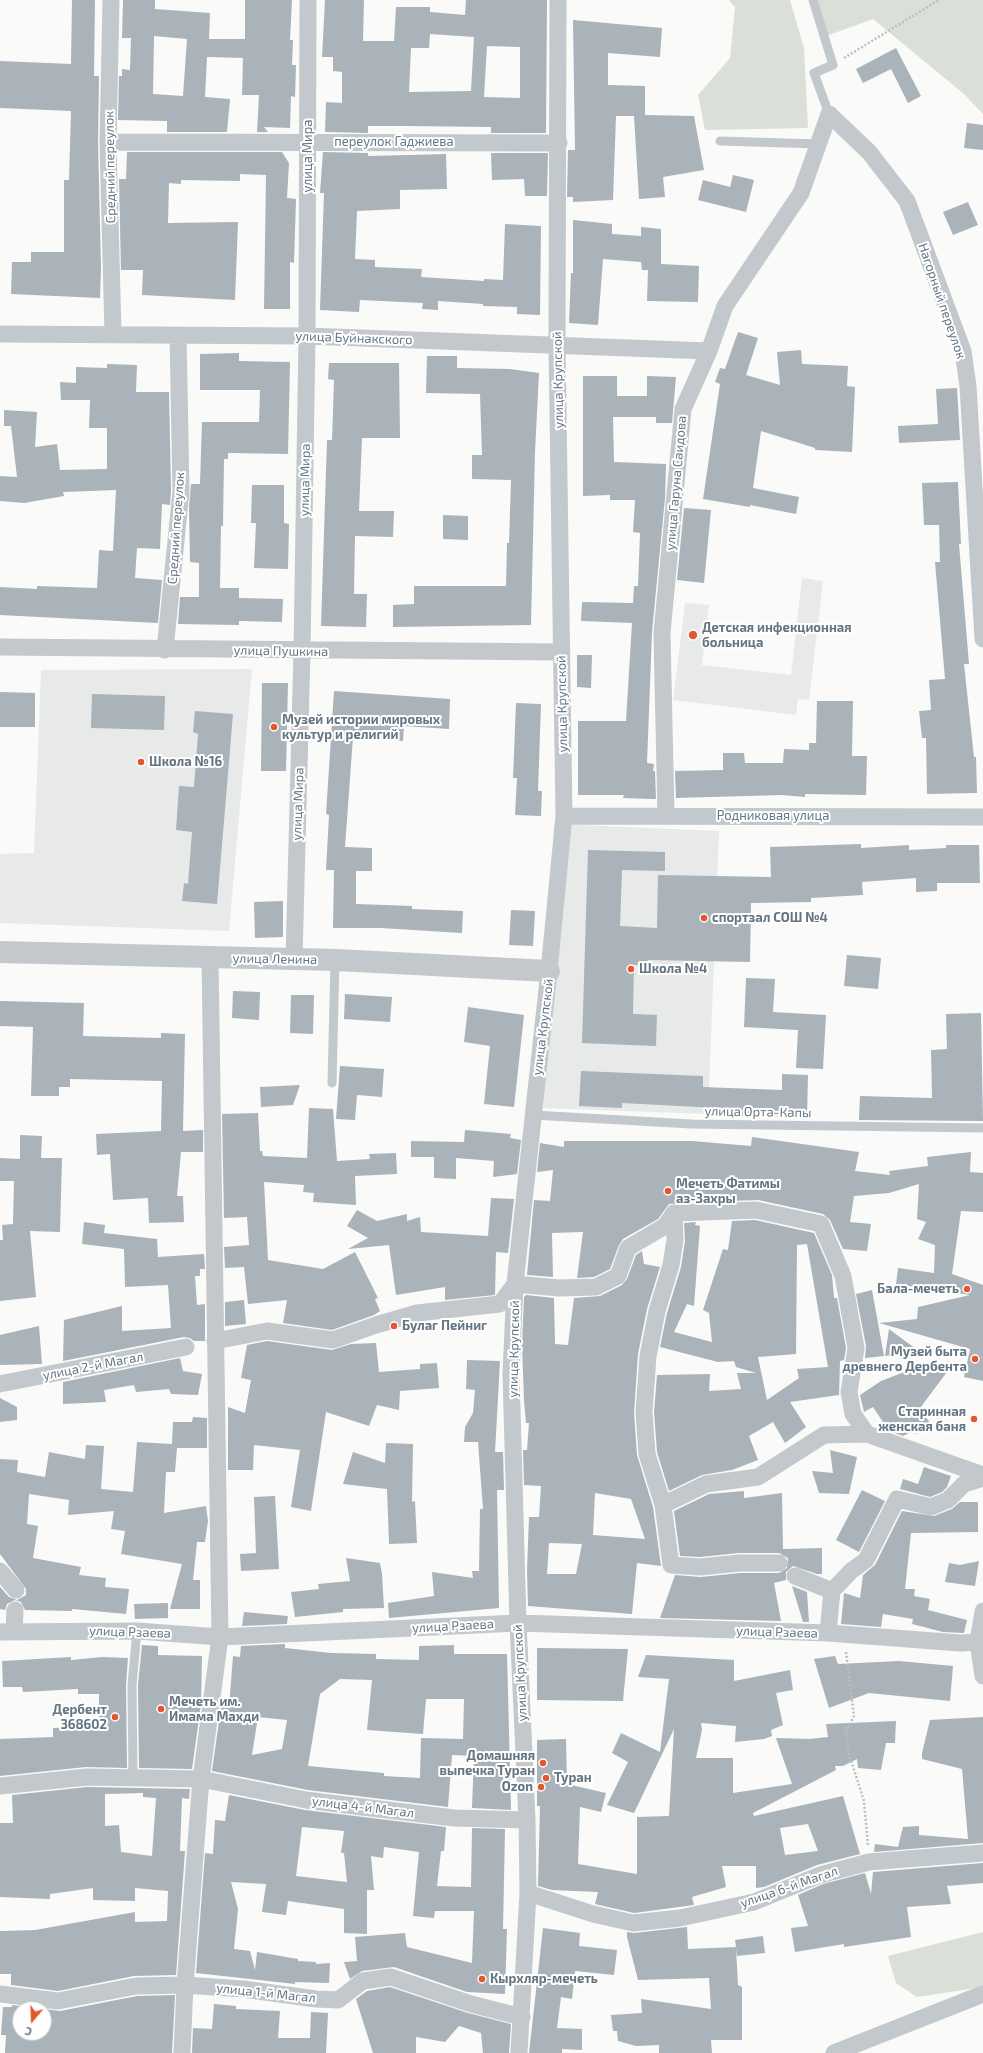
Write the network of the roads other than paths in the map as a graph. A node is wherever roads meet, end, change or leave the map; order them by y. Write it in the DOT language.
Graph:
graph roads {
  1 [pos="112,0"];
  2 [pos="308,0"];
  3 [pos="558,0"];
  4 [pos="813,0"];
  5 [pos="829,114"];
  6 [pos="720,141"];
  7 [pos="108,142"];
  8 [pos="308,142"];
  9 [pos="559,142"];
  10 [pos="819,144"];
  11 [pos="0,334"];
  12 [pos="113,334"];
  13 [pos="178,335"];
  14 [pos="307,336"];
  15 [pos="557,345"];
  16 [pos="709,351"];
  17 [pos="983,639"];
  18 [pos="0,647"];
  19 [pos="165,650"];
  20 [pos="302,651"];
  21 [pos="562,652"];
  22 [pos="564,816"];
  23 [pos="666,816"];
  24 [pos="983,817"];
  25 [pos="0,952"];
  26 [pos="210,957"];
  27 [pos="294,959"];
  28 [pos="336,960"];
  29 [pos="550,971"];
  30 [pos="332,1083"];
  31 [pos="533,1115"];
  32 [pos="983,1128"];
  33 [pos="674,1213"];
  34 [pos="515,1284"];
  35 [pos="215,1341"];
  36 [pos="186,1347"];
  37 [pos="0,1384"];
  38 [pos="867,1434"];
  39 [pos="983,1475"];
  40 [pos="983,1478"];
  41 [pos="662,1505"];
  42 [pos="779,1563"];
  43 [pos="0,1571"];
  44 [pos="795,1576"];
  45 [pos="16,1590"];
  46 [pos="832,1591"];
  47 [pos="15,1610"];
  48 [pos="983,1611"];
  49 [pos="518,1623"];
  50 [pos="137,1631"];
  51 [pos="7,1632"];
  52 [pos="828,1633"];
  53 [pos="220,1637"];
  54 [pos="978,1642"];
  55 [pos="983,1676"];
  56 [pos="133,1778"];
  57 [pos="201,1779"];
  58 [pos="0,1786"];
  59 [pos="527,1820"];
  60 [pos="983,1853"];
  61 [pos="528,1893"];
  62 [pos="185,1985"];
  63 [pos="0,1994"];
  64 [pos="983,1994"];
  65 [pos="522,2016"];
  66 [pos="837,2052"];
  67 [pos="182,2053"];
  68 [pos="519,2053"];
  1 -- 7 [label="street, Средний переулок"];
  2 -- 8 [label="street, улица Мира"];
  3 -- 9 [label="street, улица Крупской"];
  4 -- 5 [label="lane"];
  5 -- 10 [label="street, улица Гаруна Саидова"];
  5 -- 17 [label="street, Нагорный переулок"];
  6 -- 10 [label="lane"];
  7 -- 8 [label="street, переулок Гаджиева"];
  7 -- 12 [label="street, Средний переулок"];
  8 -- 9 [label="street, переулок Гаджиева"];
  8 -- 14 [label="street, улица Мира"];
  9 -- 15 [label="street, улица Крупской"];
  10 -- 16 [label="street, улица Гаруна Саидова"];
  11 -- 12 [label="street, улица Буйнакского"];
  12 -- 13 [label="street, улица Буйнакского"];
  13 -- 14 [label="street, улица Буйнакского"];
  13 -- 19 [label="street, Средний переулок"];
  14 -- 15 [label="street, улица Буйнакского"];
  14 -- 20 [label="street, улица Мира"];
  15 -- 16 [label="street, улица Буйнакского"];
  15 -- 21 [label="street, улица Крупской"];
  16 -- 23 [label="street, улица Гаруна Саидова"];
  18 -- 19 [label="street, улица Пушкина"];
  19 -- 20 [label="street, улица Пушкина"];
  20 -- 21 [label="street, улица Пушкина"];
  20 -- 27 [label="street, улица Мира"];
  21 -- 22 [label="street, улица Крупской"];
  22 -- 23 [label="street, Родниковая улица"];
  22 -- 29 [label="street, улица Крупской"];
  23 -- 24 [label="street, Родниковая улица"];
  25 -- 26 [label="street, улица Ленина"];
  26 -- 27 [label="street, улица Ленина"];
  26 -- 35 [label="street"];
  27 -- 28 [label="street, улица Ленина"];
  28 -- 29 [label="street, улица Ленина"];
  28 -- 30 [label="lane"];
  29 -- 31 [label="street, улица Крупской"];
  31 -- 32 [label="lane, улица Орта-Капы"];
  31 -- 34 [label="street, улица Крупской"];
  33 -- 34 [label="street"];
  33 -- 38 [label="street"];
  33 -- 41 [label="street"];
  34 -- 35 [label="street"];
  34 -- 49 [label="street, улица Крупской"];
  35 -- 53 [label="street"];
  36 -- 37 [label="street, улица 2-й Магал"];
  38 -- 39 [label="street"];
  38 -- 41 [label="street"];
  40 -- 46 [label="street"];
  41 -- 42 [label="street"];
  43 -- 45 [label="street"];
  44 -- 46 [label="street"];
  46 -- 52 [label="street"];
  47 -- 51 [label="street"];
  48 -- 54 [label="street"];
  49 -- 52 [label="street, улица Рзаева"];
  49 -- 53 [label="street, улица Рзаева"];
  49 -- 59 [label="street, улица Крупской"];
  50 -- 51 [label="street, улица Рзаева"];
  50 -- 53 [label="street, улица Рзаева"];
  50 -- 56 [label="lane"];
  52 -- 54 [label="street, улица Рзаева"];
  53 -- 57 [label="street"];
  54 -- 55 [label="street"];
  56 -- 57 [label="street, улица 4-й Магал"];
  56 -- 58 [label="street, улица 4-й Магал"];
  57 -- 59 [label="street, улица 4-й Магал"];
  57 -- 62 [label="street"];
  59 -- 61 [label="street, улица Крупской"];
  60 -- 61 [label="street, улица 6-й Магал"];
  61 -- 65 [label="street, улица Крупской"];
  62 -- 63 [label="street, улица 1-й Магал"];
  62 -- 65 [label="street, улица 1-й Магал"];
  62 -- 67 [label="street"];
  64 -- 66 [label="street"];
  65 -- 68 [label="street, улица Крупской"];
}
